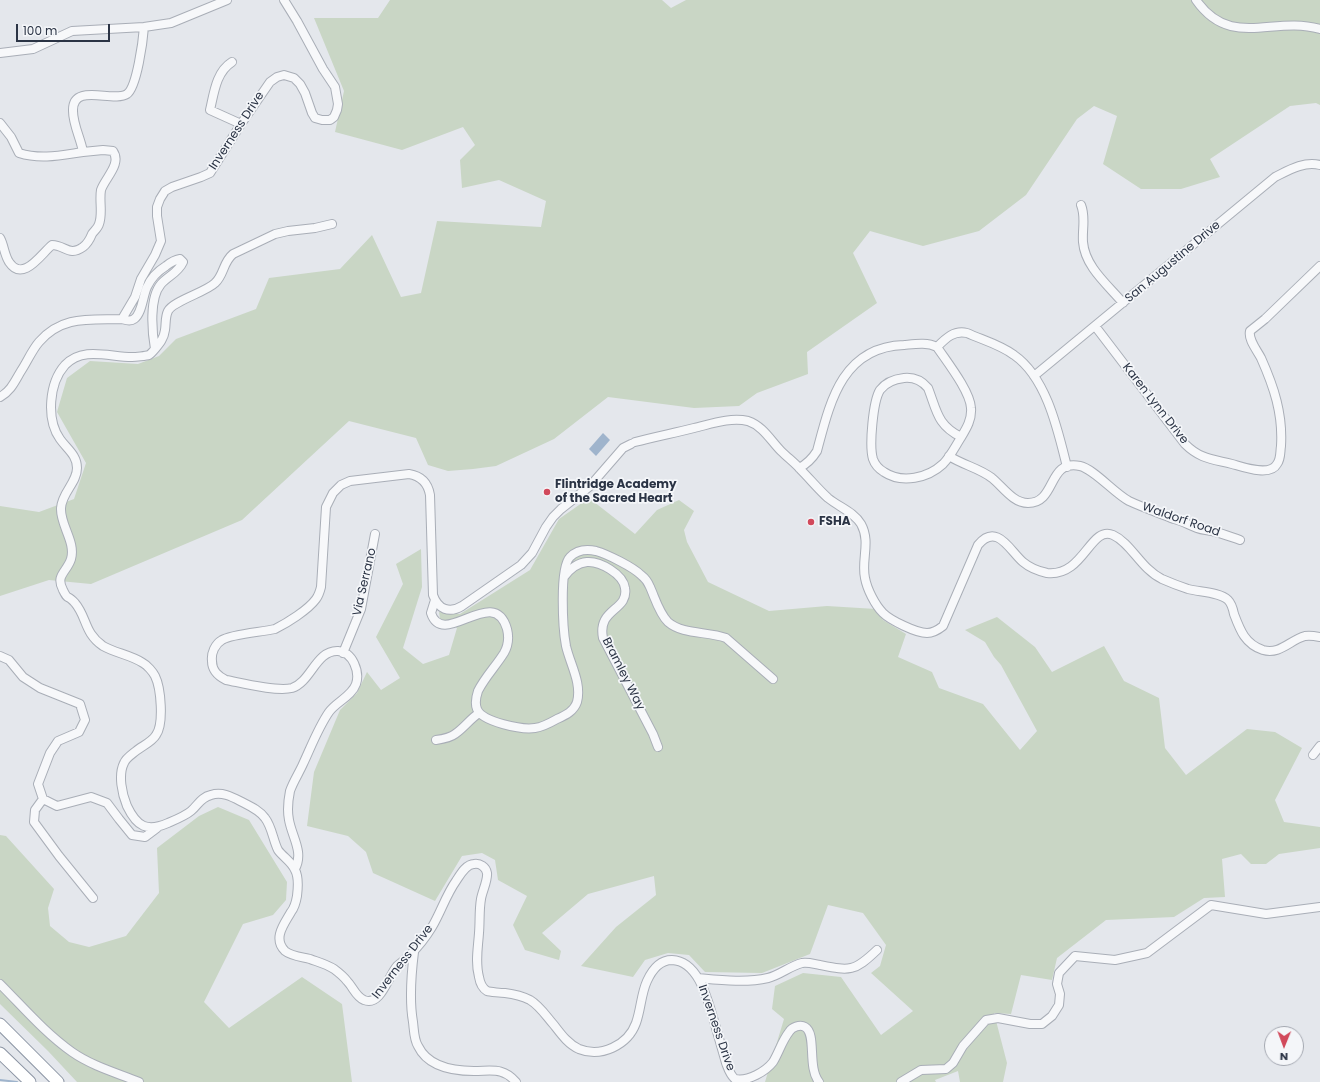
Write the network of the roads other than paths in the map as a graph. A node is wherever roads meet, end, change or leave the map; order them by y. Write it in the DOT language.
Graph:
graph roads {
  1 [pos="227,0"];
  2 [pos="284,0"];
  3 [pos="1196,0"];
  4 [pos="144,27"];
  5 [pos="1320,29"];
  6 [pos="0,53"];
  7 [pos="232,62"];
  8 [pos="0,123"];
  9 [pos="240,124"];
  10 [pos="83,151"];
  11 [pos="1320,165"];
  12 [pos="1081,205"];
  13 [pos="332,224"];
  14 [pos="0,238"];
  15 [pos="1320,266"];
  16 [pos="1123,303"];
  17 [pos="122,319"];
  18 [pos="1095,326"];
  19 [pos="937,347"];
  20 [pos="155,349"];
  21 [pos="1034,376"];
  22 [pos="0,397"];
  23 [pos="961,437"];
  24 [pos="949,456"];
  25 [pos="1067,467"];
  26 [pos="799,468"];
  27 [pos="375,534"];
  28 [pos="1240,540"];
  29 [pos="564,578"];
  30 [pos="435,600"];
  31 [pos="1320,637"];
  32 [pos="343,653"];
  33 [pos="0,656"];
  34 [pos="773,679"];
  35 [pos="479,713"];
  36 [pos="436,740"];
  37 [pos="1320,746"];
  38 [pos="658,747"];
  39 [pos="1313,755"];
  40 [pos="43,799"];
  41 [pos="157,828"];
  42 [pos="295,869"];
  43 [pos="93,898"];
  44 [pos="1320,907"];
  45 [pos="877,950"];
  46 [pos="414,952"];
  47 [pos="698,978"];
  48 [pos="0,984"];
  49 [pos="0,1024"];
  50 [pos="0,1053"];
  51 [pos="30,1082"];
  52 [pos="58,1082"];
  53 [pos="139,1082"];
  54 [pos="516,1082"];
  55 [pos="819,1082"];
  56 [pos="901,1082"];
  1 -- 4 [label="street"];
  2 -- 9 [label="street, Inverness Drive"];
  3 -- 5 [label="street"];
  4 -- 6 [label="street"];
  4 -- 10 [label="street"];
  7 -- 9 [label="street"];
  8 -- 10 [label="street"];
  9 -- 17 [label="street, Inverness Drive"];
  10 -- 14 [label="street"];
  11 -- 16 [label="street, San Augustine Drive"];
  12 -- 16 [label="street"];
  13 -- 20 [label="street"];
  15 -- 18 [label="street, Karen Lynn Drive"];
  16 -- 18 [label="street, San Augustine Drive"];
  17 -- 20 [label="street"];
  17 -- 22 [label="street"];
  18 -- 21 [label="street, San Augustine Drive"];
  19 -- 21 [label="street"];
  19 -- 23 [label="street"];
  19 -- 26 [label="street"];
  20 -- 41 [label="street"];
  21 -- 25 [label="street"];
  23 -- 24 [label="street"];
  23 -- 24 [label="street"];
  24 -- 25 [label="street"];
  25 -- 28 [label="street, Waldorf Road"];
  26 -- 30 [label="street"];
  26 -- 31 [label="street"];
  27 -- 32 [label="street, Via Serrano"];
  29 -- 34 [label="street"];
  29 -- 35 [label="street"];
  29 -- 38 [label="street, Bramley Way"];
  30 -- 32 [label="street"];
  30 -- 35 [label="street"];
  32 -- 42 [label="street"];
  33 -- 40 [label="street"];
  35 -- 36 [label="street"];
  37 -- 39 [label="street"];
  40 -- 41 [label="street"];
  40 -- 43 [label="street"];
  41 -- 42 [label="street"];
  42 -- 46 [label="street, Inverness Drive"];
  44 -- 56 [label="street"];
  45 -- 47 [label="street"];
  46 -- 47 [label="street, Inverness Drive"];
  46 -- 54 [label="street"];
  47 -- 55 [label="street, Inverness Drive"];
  48 -- 53 [label="street"];
  49 -- 52 [label="highway"];
  50 -- 51 [label="highway"];
}
